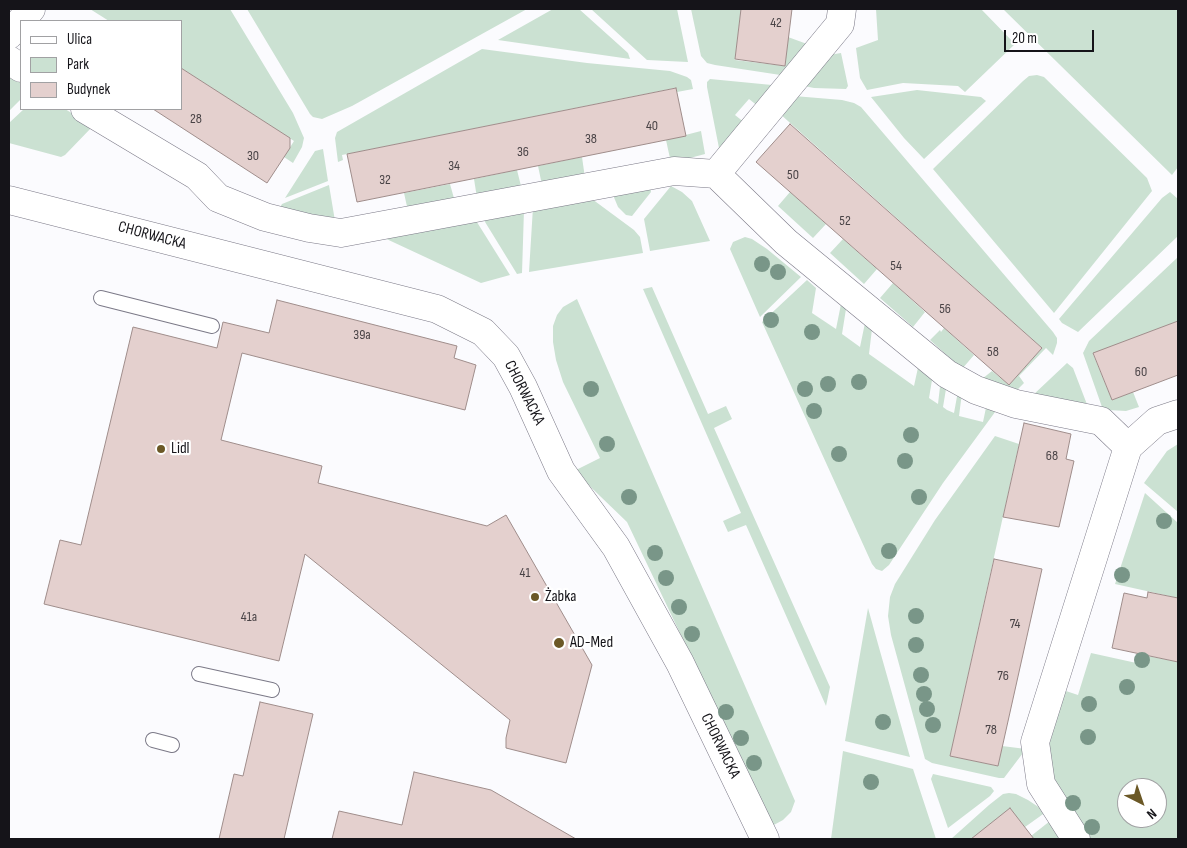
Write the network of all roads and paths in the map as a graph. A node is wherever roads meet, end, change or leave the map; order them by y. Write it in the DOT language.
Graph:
graph roads {
  1 [pos="31,9"];
  2 [pos="842,9"];
  3 [pos="22,20"];
  4 [pos="20,22"];
  5 [pos="9,35"];
  6 [pos="9,60"];
  7 [pos="20,67"];
  8 [pos="87,110"];
  9 [pos="716,174"];
  10 [pos="9,200"];
  11 [pos="101,298"];
  12 [pos="212,326"];
  13 [pos="1178,414"];
  14 [pos="1128,447"];
  15 [pos="200,674"];
  16 [pos="272,690"];
  17 [pos="153,740"];
  18 [pos="172,744"];
  19 [pos="765,839"];
  20 [pos="1076,839"];
  1 -- 3 [label="street"];
  2 -- 9 [label="street"];
  4 -- 5 [label="street"];
  6 -- 7 [label="street"];
  8 -- 9 [label="street"];
  9 -- 14 [label="street"];
  10 -- 19 [label="street, CHORWACKA"];
  11 -- 12 [label="lane"];
  13 -- 14 [label="street"];
  14 -- 20 [label="street"];
  15 -- 16 [label="lane"];
  17 -- 18 [label="lane"];
}
